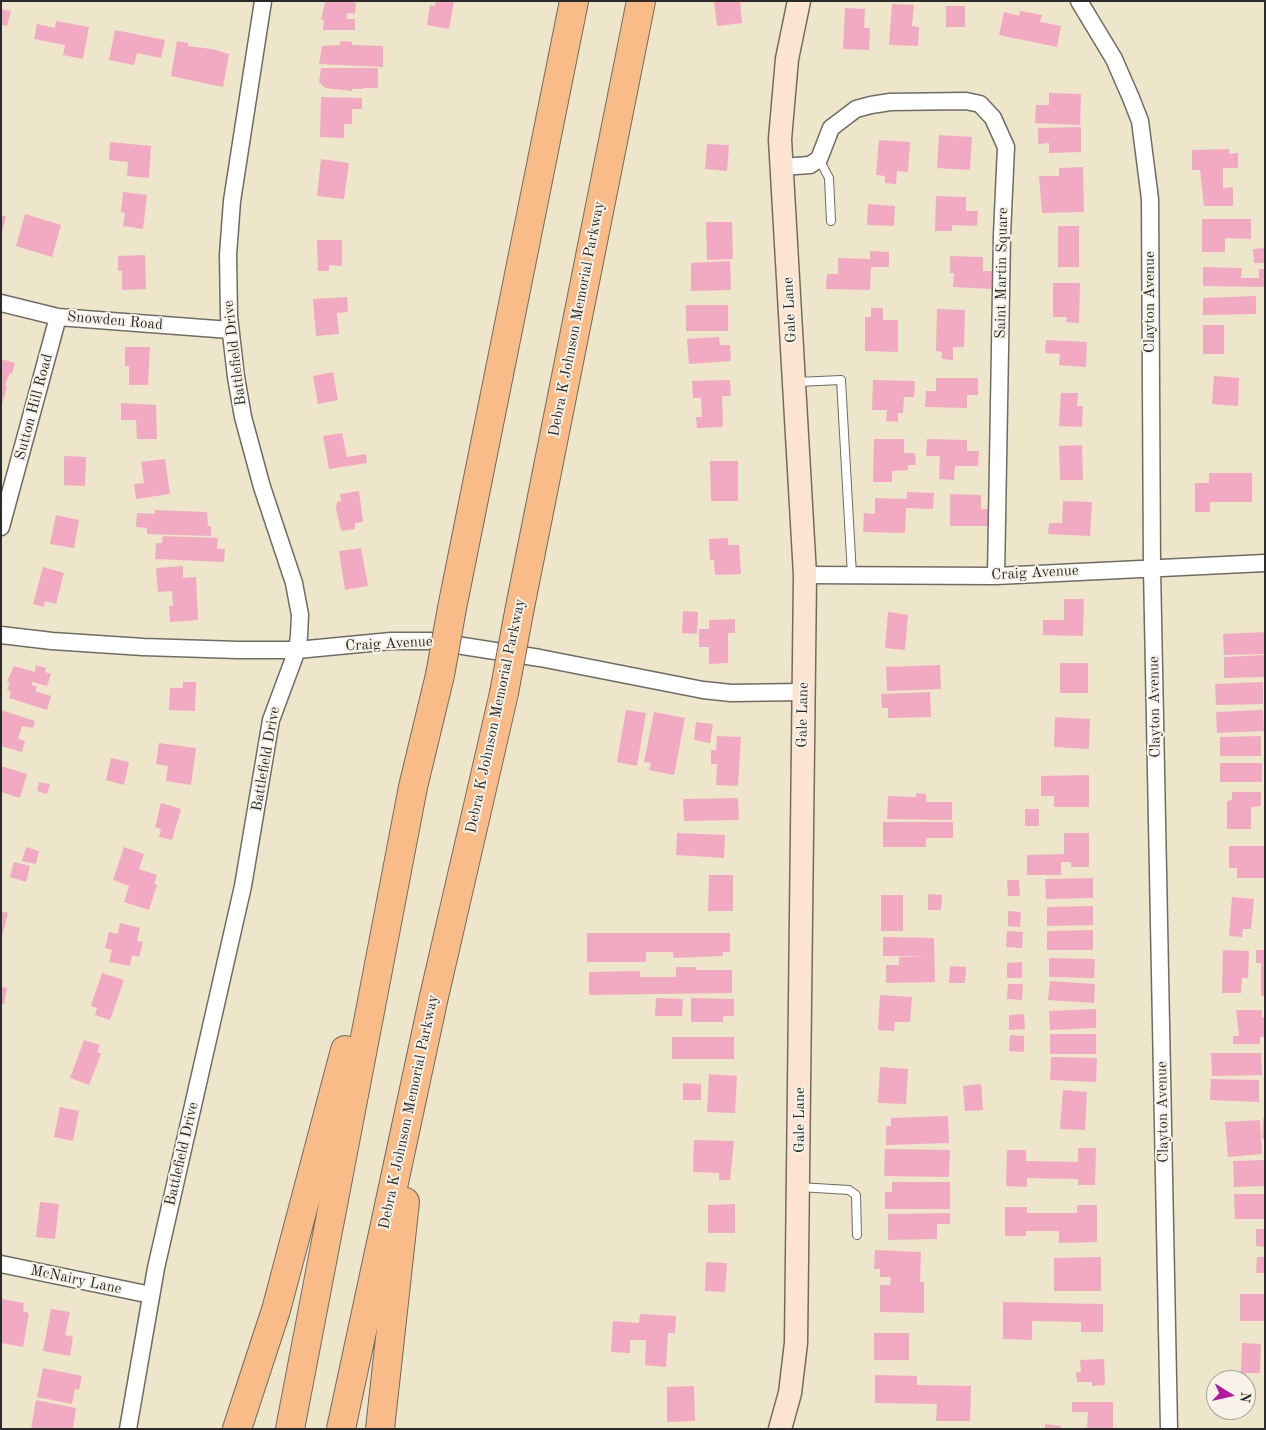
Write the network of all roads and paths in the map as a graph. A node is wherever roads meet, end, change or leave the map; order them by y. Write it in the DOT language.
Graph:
graph roads {
  1 [pos="263,1"];
  2 [pos="799,1"];
  3 [pos="1079,1"];
  4 [pos="573,7"];
  5 [pos="639,7"];
  6 [pos="819,160"];
  7 [pos="781,167"];
  8 [pos="831,221"];
  9 [pos="1,303"];
  10 [pos="58,317"];
  11 [pos="230,330"];
  12 [pos="794,382"];
  13 [pos="1,527"];
  14 [pos="1265,563"];
  15 [pos="1152,568"];
  16 [pos="806,575"];
  17 [pos="852,575"];
  18 [pos="996,576"];
  19 [pos="1,634"];
  20 [pos="297,650"];
  21 [pos="803,692"];
  22 [pos="413,787"];
  23 [pos="433,1001"];
  24 [pos="800,1186"];
  25 [pos="857,1235"];
  26 [pos="1,1264"];
  27 [pos="151,1295"];
  28 [pos="128,1429"];
  29 [pos="237,1429"];
  30 [pos="290,1429"];
  31 [pos="341,1429"];
  32 [pos="380,1429"];
  33 [pos="780,1429"];
  34 [pos="1169,1429"];
  1 -- 11 [label="street, Battlefield Drive"];
  2 -- 7 [label="street, Gale Lane"];
  3 -- 15 [label="street, Clayton Avenue"];
  4 -- 22 [label="highway, bridge"];
  5 -- 23 [label="highway, Debra K Johnson Memorial Parkway, bridge"];
  6 -- 7 [label="street"];
  6 -- 8 [label="lane"];
  6 -- 18 [label="street, Saint Martin Square"];
  7 -- 12 [label="street, Gale Lane"];
  9 -- 10 [label="street, Snowden Road"];
  10 -- 11 [label="street, Snowden Road"];
  10 -- 13 [label="street, Sutton Hill Road"];
  11 -- 20 [label="street, Battlefield Drive"];
  12 -- 16 [label="street, Gale Lane"];
  12 -- 17 [label="lane"];
  14 -- 15 [label="street, Craig Avenue"];
  15 -- 18 [label="street, Craig Avenue"];
  15 -- 34 [label="street, Clayton Avenue"];
  16 -- 17 [label="street, Craig Avenue"];
  16 -- 21 [label="street, Gale Lane"];
  17 -- 18 [label="street, Craig Avenue"];
  19 -- 20 [label="street, Craig Avenue"];
  20 -- 21 [label="street, Craig Avenue"];
  20 -- 27 [label="street, Battlefield Drive"];
  21 -- 24 [label="street, Gale Lane"];
  22 -- 29 [label="highway"];
  22 -- 30 [label="highway"];
  23 -- 31 [label="highway, Debra K Johnson Memorial Parkway"];
  23 -- 32 [label="highway"];
  24 -- 25 [label="lane"];
  24 -- 33 [label="street, Gale Lane"];
  26 -- 27 [label="street, McNairy Lane"];
  27 -- 28 [label="street, Battlefield Drive"];
}
